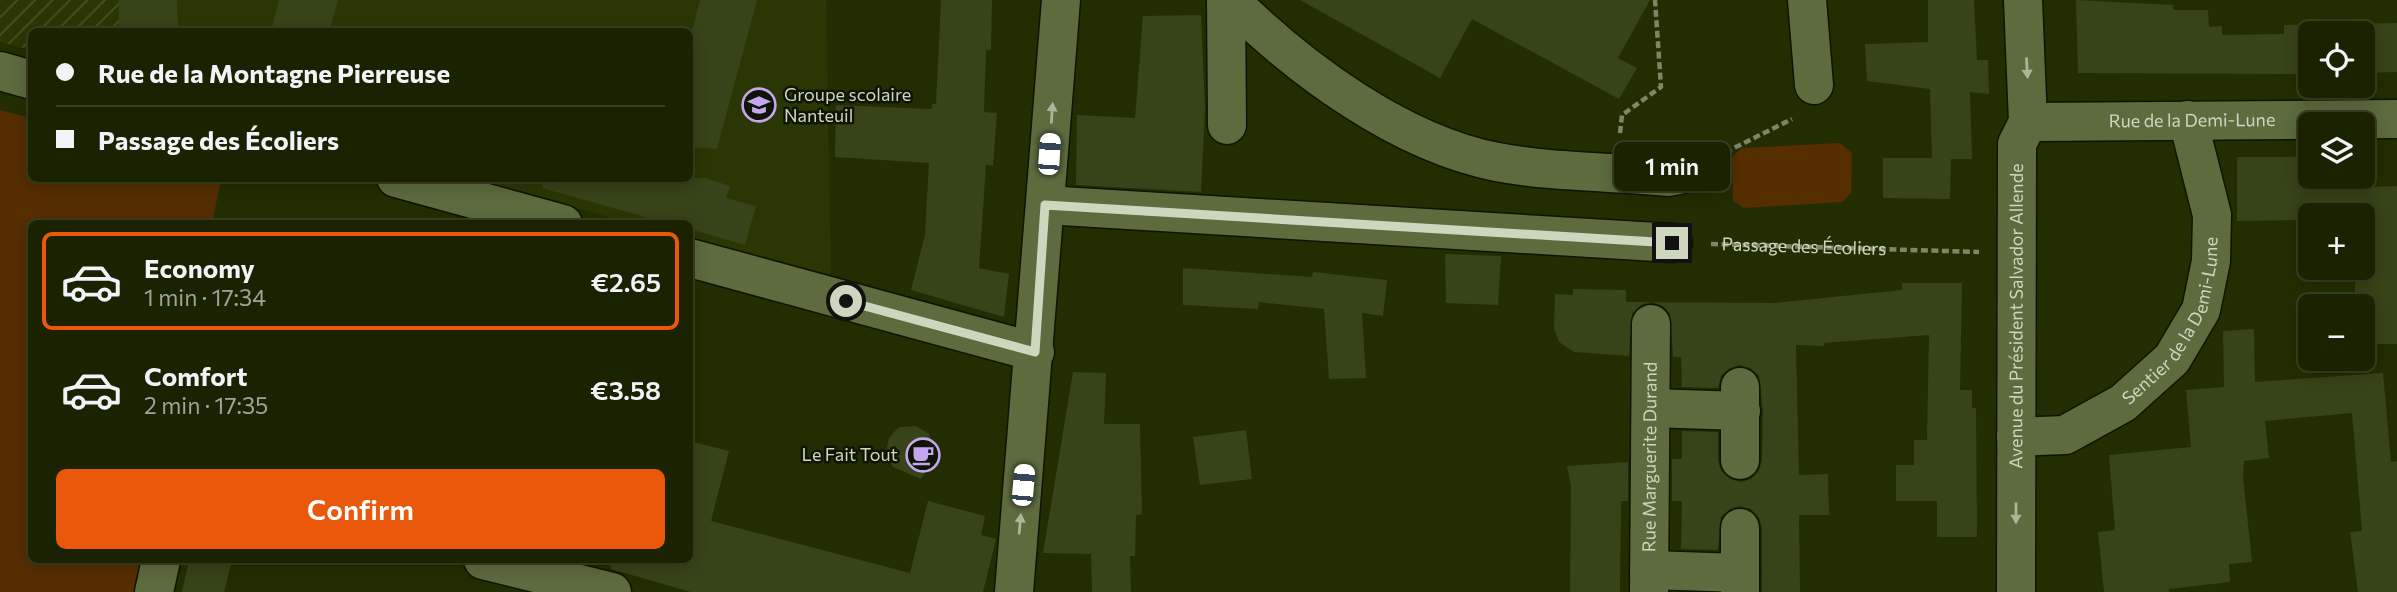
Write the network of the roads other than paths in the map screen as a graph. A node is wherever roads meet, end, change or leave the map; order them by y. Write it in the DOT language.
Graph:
graph roads {
  1 [pos="1061,0"];
  2 [pos="1228,0"];
  3 [pos="1807,0"];
  4 [pos="2023,0"];
  5 [pos="0,71"];
  6 [pos="28,79"];
  7 [pos="1814,86"];
  8 [pos="2397,119"];
  9 [pos="2188,120"];
  10 [pos="2028,122"];
  11 [pos="1227,125"];
  12 [pos="1683,174"];
  13 [pos="411,182"];
  14 [pos="1045,205"];
  15 [pos="548,220"];
  16 [pos="1672,243"];
  17 [pos="693,259"];
  18 [pos="1651,324"];
  19 [pos="1035,352"];
  20 [pos="1651,408"];
  21 [pos="2016,437"];
  22 [pos="1740,460"];
  23 [pos="1740,528"];
  24 [pos="160,563"];
  25 [pos="501,563"];
  26 [pos="610,581"];
  27 [pos="1649,581"];
  28 [pos="1740,583"];
  29 [pos="154,592"];
  30 [pos="1014,592"];
  31 [pos="2016,592"];
  14 -- 1 [label="street, one-way"];
  2 -- 11 [label="street"];
  2 -- 12 [label="street"];
  3 -- 7 [label="street"];
  4 -- 10 [label="street, Avenue du Président Salvador Allende, one-way"];
  5 -- 6 [label="street"];
  8 -- 9 [label="street, Rue de la Demi-Lune"];
  9 -- 10 [label="street, Rue de la Demi-Lune"];
  9 -- 21 [label="street, Sentier de la Demi-Lune"];
  10 -- 21 [label="street, Avenue du Président Salvador Allende"];
  13 -- 15 [label="street"];
  14 -- 16 [label="street"];
  14 -- 19 [label="street"];
  17 -- 19 [label="street"];
  18 -- 20 [label="street, Rue Marguerite Durand"];
  30 -- 19 [label="street, one-way"];
  20 -- 22 [label="street"];
  20 -- 27 [label="street, Rue Marguerite Durand"];
  21 -- 31 [label="street, Avenue du Président Salvador Allende, one-way"];
  23 -- 28 [label="street"];
  24 -- 29 [label="street"];
  25 -- 26 [label="street"];
  27 -- 28 [label="street"];
}
